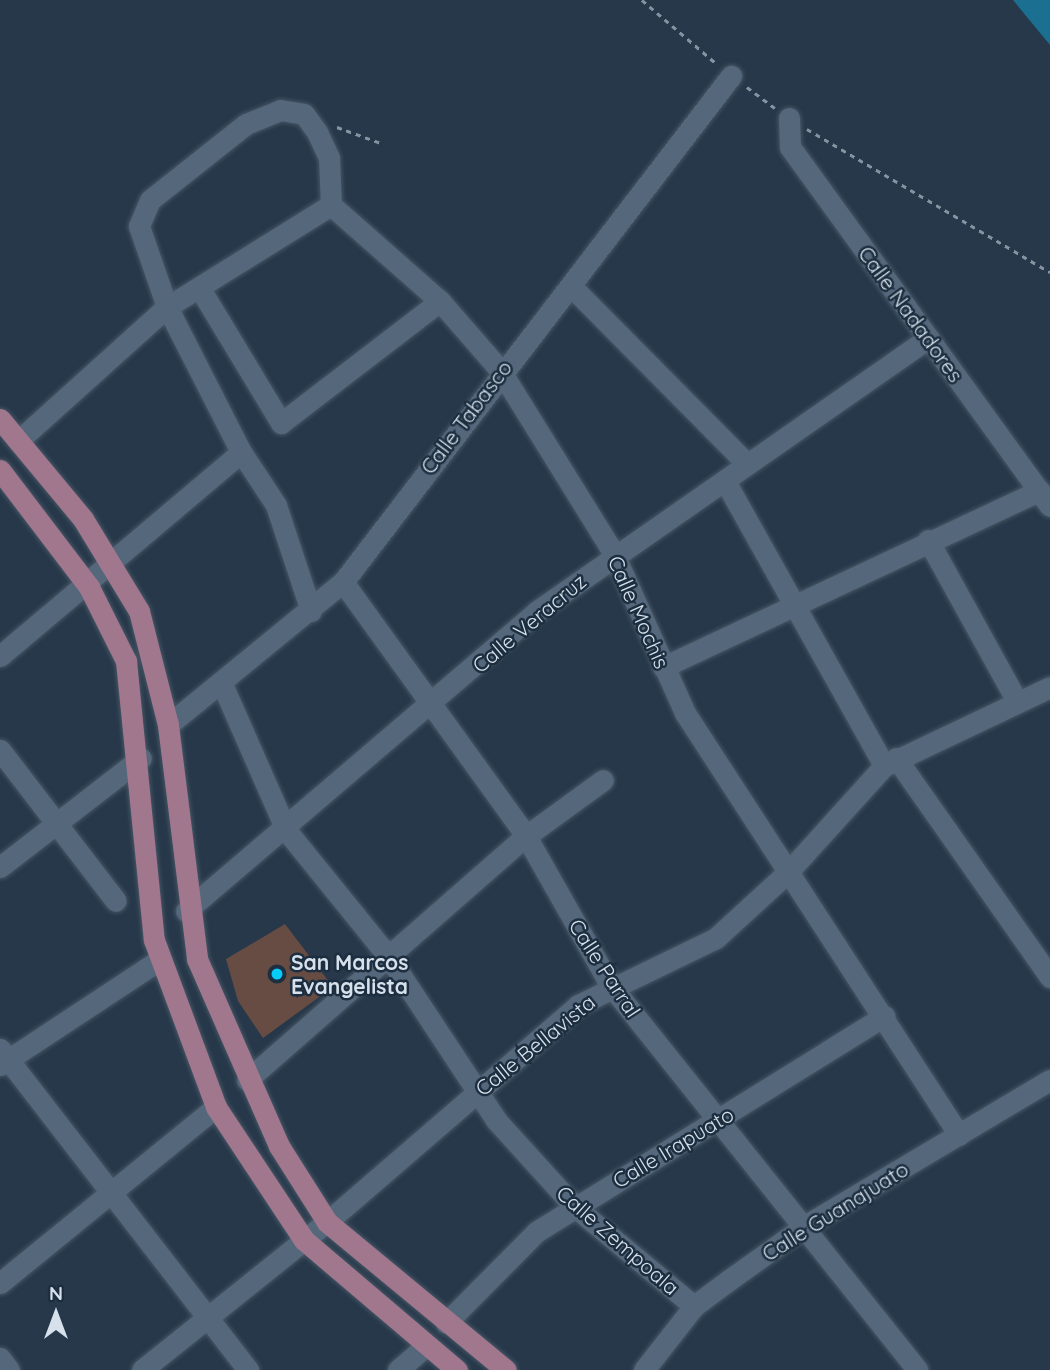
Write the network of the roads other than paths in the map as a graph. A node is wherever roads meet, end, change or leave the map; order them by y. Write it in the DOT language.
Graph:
graph roads {
  1 [pos="731,76"];
  2 [pos="789,118"];
  3 [pos="331,205"];
  4 [pos="572,286"];
  5 [pos="199,287"];
  6 [pos="440,301"];
  7 [pos="167,307"];
  8 [pos="928,338"];
  9 [pos="500,370"];
  10 [pos="0,419"];
  11 [pos="18,440"];
  12 [pos="241,452"];
  13 [pos="747,464"];
  14 [pos="0,470"];
  15 [pos="725,481"];
  16 [pos="1045,498"];
  17 [pos="928,540"];
  18 [pos="614,554"];
  19 [pos="114,565"];
  20 [pos="343,582"];
  21 [pos="89,587"];
  22 [pos="796,601"];
  23 [pos="311,611"];
  24 [pos="0,656"];
  25 [pos="663,667"];
  26 [pos="222,684"];
  27 [pos="1050,687"];
  28 [pos="1017,701"];
  29 [pos="430,707"];
  30 [pos="168,725"];
  31 [pos="0,750"];
  32 [pos="141,758"];
  33 [pos="890,762"];
  34 [pos="603,780"];
  35 [pos="57,821"];
  36 [pos="286,830"];
  37 [pos="526,836"];
  38 [pos="0,867"];
  39 [pos="789,871"];
  40 [pos="116,901"];
  41 [pos="186,911"];
  42 [pos="388,956"];
  43 [pos="159,960"];
  44 [pos="1050,977"];
  45 [pos="611,986"];
  46 [pos="884,1016"];
  47 [pos="2,1058"];
  48 [pos="247,1080"];
  49 [pos="1050,1080"];
  50 [pos="476,1091"];
  51 [pos="216,1107"];
  52 [pos="716,1121"];
  53 [pos="959,1135"];
  54 [pos="114,1190"];
  55 [pos="575,1207"];
  56 [pos="327,1222"];
  57 [pos="803,1227"];
  58 [pos="304,1240"];
  59 [pos="0,1283"];
  60 [pos="694,1306"];
  61 [pos="208,1316"];
  62 [pos="446,1323"];
  63 [pos="426,1346"];
  64 [pos="0,1358"];
  65 [pos="9,1370"];
  66 [pos="142,1370"];
  67 [pos="248,1370"];
  68 [pos="398,1370"];
  69 [pos="457,1370"];
  70 [pos="506,1370"];
  71 [pos="644,1370"];
  72 [pos="917,1370"];
  1 -- 4 [label="street, Calle Tabasco"];
  2 -- 8 [label="street, Calle Nadadores"];
  3 -- 5 [label="street"];
  3 -- 6 [label="street, Calle Mochis"];
  3 -- 7 [label="street"];
  4 -- 9 [label="street, Calle Tabasco"];
  4 -- 13 [label="street"];
  5 -- 6 [label="street"];
  5 -- 7 [label="street"];
  6 -- 9 [label="street, Calle Mochis"];
  7 -- 11 [label="street"];
  7 -- 12 [label="street"];
  8 -- 13 [label="street, Calle Veracruz"];
  8 -- 16 [label="street, Calle Nadadores"];
  9 -- 18 [label="street, Calle Mochis"];
  9 -- 20 [label="street, Calle Tabasco"];
  10 -- 11 [label="main road"];
  11 -- 19 [label="main road"];
  12 -- 19 [label="street"];
  12 -- 23 [label="street"];
  13 -- 15 [label="street, Calle Veracruz"];
  14 -- 21 [label="main road"];
  15 -- 18 [label="street, Calle Veracruz"];
  15 -- 22 [label="street"];
  16 -- 17 [label="street"];
  17 -- 22 [label="street"];
  17 -- 28 [label="street"];
  18 -- 25 [label="street, Calle Mochis"];
  18 -- 29 [label="street, Calle Veracruz"];
  19 -- 21 [label="street"];
  19 -- 30 [label="main road"];
  20 -- 23 [label="street, Calle Tabasco"];
  20 -- 29 [label="street, Calle Parral"];
  21 -- 24 [label="street"];
  21 -- 32 [label="main road"];
  22 -- 25 [label="street"];
  22 -- 33 [label="street"];
  23 -- 26 [label="street, Calle Tabasco"];
  25 -- 39 [label="street, Calle Mochis"];
  26 -- 30 [label="street, Calle Tabasco"];
  26 -- 36 [label="street, Calle Zempoala"];
  27 -- 28 [label="street, Calle Bellavista"];
  28 -- 33 [label="street, Calle Bellavista"];
  29 -- 36 [label="street, Calle Veracruz"];
  29 -- 37 [label="street, Calle Parral"];
  30 -- 41 [label="main road"];
  31 -- 35 [label="street"];
  32 -- 35 [label="street"];
  32 -- 43 [label="main road"];
  33 -- 39 [label="street, Calle Bellavista"];
  33 -- 44 [label="street"];
  34 -- 37 [label="street"];
  35 -- 38 [label="street"];
  35 -- 40 [label="street"];
  36 -- 41 [label="street, Calle Veracruz"];
  36 -- 42 [label="street, Calle Zempoala"];
  37 -- 42 [label="street"];
  37 -- 45 [label="street, Calle Parral"];
  39 -- 45 [label="street, Calle Bellavista"];
  39 -- 46 [label="street, Calle Mochis"];
  41 -- 48 [label="main road"];
  42 -- 48 [label="street"];
  42 -- 50 [label="street, Calle Zempoala"];
  43 -- 47 [label="street"];
  43 -- 51 [label="main road"];
  45 -- 50 [label="street, Calle Bellavista"];
  45 -- 52 [label="street, Calle Parral"];
  46 -- 52 [label="street, Calle Irapuato"];
  46 -- 53 [label="street, Calle Mochis"];
  47 -- 54 [label="street"];
  48 -- 56 [label="main road"];
  49 -- 53 [label="street, Calle Guanajuato"];
  50 -- 55 [label="street, Calle Zempoala"];
  50 -- 56 [label="street, Calle Bellavista"];
  51 -- 54 [label="street"];
  51 -- 58 [label="main road"];
  52 -- 55 [label="street, Calle Irapuato"];
  52 -- 57 [label="street, Calle Parral"];
  53 -- 57 [label="street, Calle Guanajuato"];
  54 -- 59 [label="street"];
  54 -- 61 [label="street"];
  55 -- 60 [label="street, Calle Zempoala"];
  55 -- 62 [label="street, Calle Irapuato"];
  56 -- 58 [label="street, Calle Bellavista"];
  56 -- 62 [label="main road"];
  57 -- 60 [label="street, Calle Guanajuato"];
  57 -- 72 [label="street, Calle Parral"];
  58 -- 61 [label="street, Calle Bellavista"];
  58 -- 63 [label="main road"];
  60 -- 71 [label="street, Calle Guanajuato"];
  61 -- 66 [label="street, Calle Bellavista"];
  61 -- 67 [label="street"];
  62 -- 70 [label="main road"];
  63 -- 68 [label="street"];
  63 -- 69 [label="main road"];
  64 -- 65 [label="street"];
}
